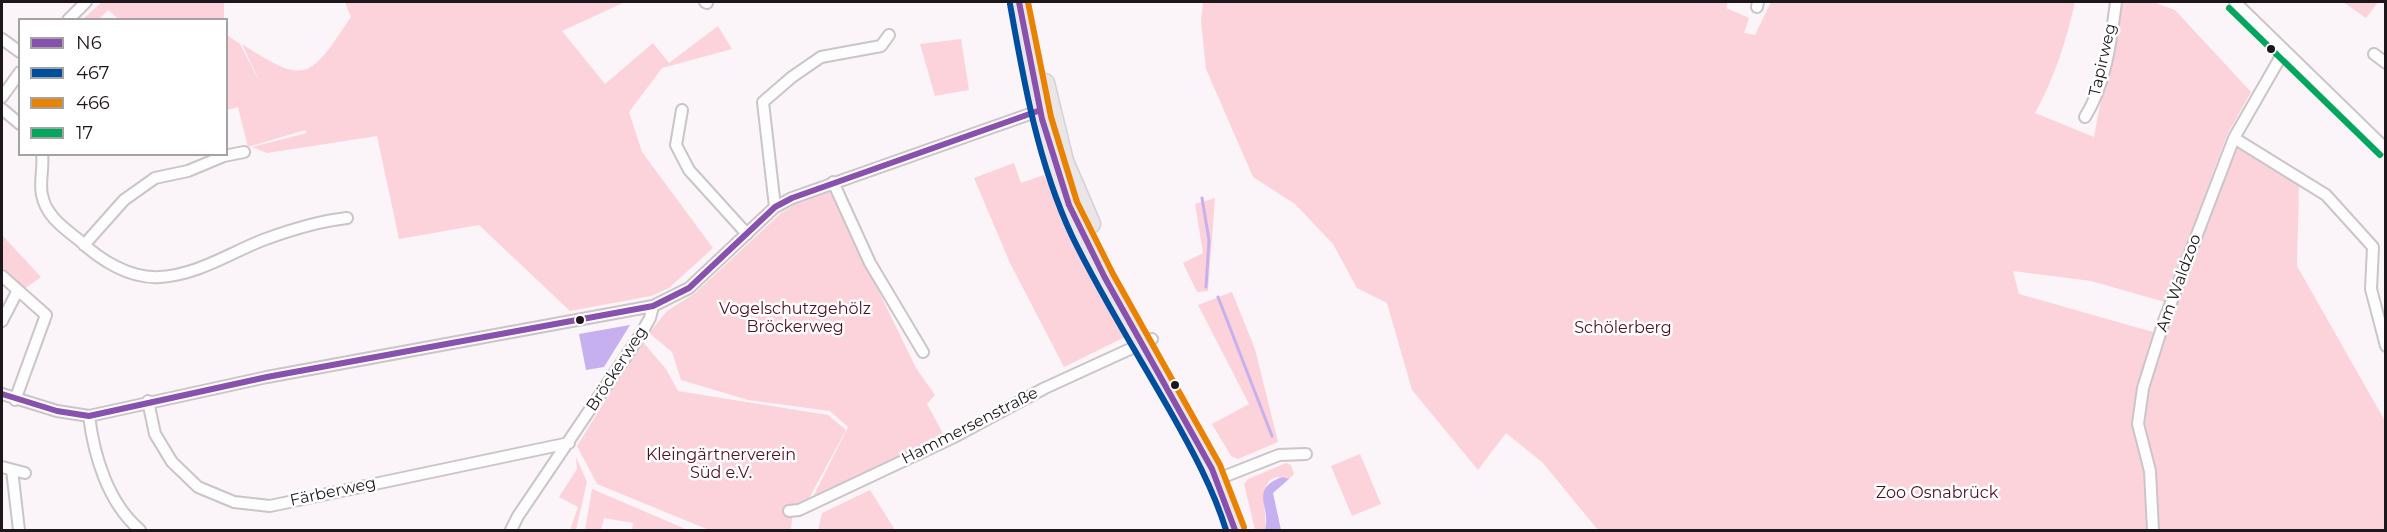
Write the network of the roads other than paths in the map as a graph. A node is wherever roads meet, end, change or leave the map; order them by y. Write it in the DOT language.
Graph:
graph roads {
  1 [pos="86,2"];
  2 [pos="1018,2"];
  3 [pos="1030,2"];
  4 [pos="2115,2"];
  5 [pos="2235,2"];
  6 [pos="70,18"];
  7 [pos="889,35"];
  8 [pos="2,39"];
  9 [pos="18,51"];
  10 [pos="2284,51"];
  11 [pos="2374,54"];
  12 [pos="2385,63"];
  13 [pos="18,75"];
  14 [pos="2,97"];
  15 [pos="1044,109"];
  16 [pos="2,110"];
  17 [pos="682,110"];
  18 [pos="2085,117"];
  19 [pos="18,122"];
  20 [pos="2234,138"];
  21 [pos="2385,149"];
  22 [pos="244,152"];
  23 [pos="228,155"];
  24 [pos="42,156"];
  25 [pos="225,156"];
  26 [pos="833,182"];
  27 [pos="775,207"];
  28 [pos="347,218"];
  29 [pos="747,234"];
  30 [pos="84,245"];
  31 [pos="2,276"];
  32 [pos="17,291"];
  33 [pos="653,306"];
  34 [pos="2,321"];
  35 [pos="1147,341"];
  36 [pos="2385,346"];
  37 [pos="923,352"];
  38 [pos="2,394"];
  39 [pos="15,400"];
  40 [pos="148,401"];
  41 [pos="89,416"];
  42 [pos="569,443"];
  43 [pos="1306,454"];
  44 [pos="7,469"];
  45 [pos="25,473"];
  46 [pos="1223,477"];
  47 [pos="789,512"];
  48 [pos="19,531"];
  49 [pos="140,531"];
  50 [pos="512,531"];
  51 [pos="1235,531"];
  52 [pos="1246,531"];
  53 [pos="2153,531"];
  1 -- 6 [label="street"];
  2 -- 15 [label="main road"];
  3 -- 15 [label="main road"];
  4 -- 18 [label="street, Tapirweg"];
  5 -- 10 [label="street"];
  7 -- 27 [label="street"];
  8 -- 9 [label="street"];
  10 -- 20 [label="street, Am Waldzoo"];
  10 -- 21 [label="street"];
  11 -- 12 [label="street"];
  13 -- 14 [label="street"];
  15 -- 26 [label="street, Bröckerweg"];
  15 -- 35 [label="main road"];
  16 -- 19 [label="street"];
  17 -- 29 [label="street"];
  20 -- 36 [label="street"];
  20 -- 53 [label="street, Am Waldzoo"];
  22 -- 23 [label="street"];
  24 -- 30 [label="street"];
  25 -- 30 [label="street"];
  26 -- 27 [label="street, Bröckerweg"];
  26 -- 37 [label="street"];
  27 -- 29 [label="street, Bröckerweg"];
  28 -- 30 [label="street"];
  29 -- 33 [label="street, Bröckerweg"];
  31 -- 32 [label="street"];
  32 -- 34 [label="street"];
  32 -- 39 [label="street"];
  33 -- 40 [label="street"];
  33 -- 42 [label="street, Bröckerweg"];
  35 -- 46 [label="main road"];
  35 -- 47 [label="street, Hammersenstraße"];
  38 -- 39 [label="street"];
  39 -- 41 [label="street"];
  40 -- 41 [label="street"];
  40 -- 42 [label="street, Färberweg"];
  41 -- 49 [label="street"];
  42 -- 50 [label="street, Bröckerweg"];
  43 -- 46 [label="street"];
  44 -- 45 [label="street"];
  44 -- 48 [label="street"];
  46 -- 51 [label="main road"];
  46 -- 52 [label="main road"];
}
